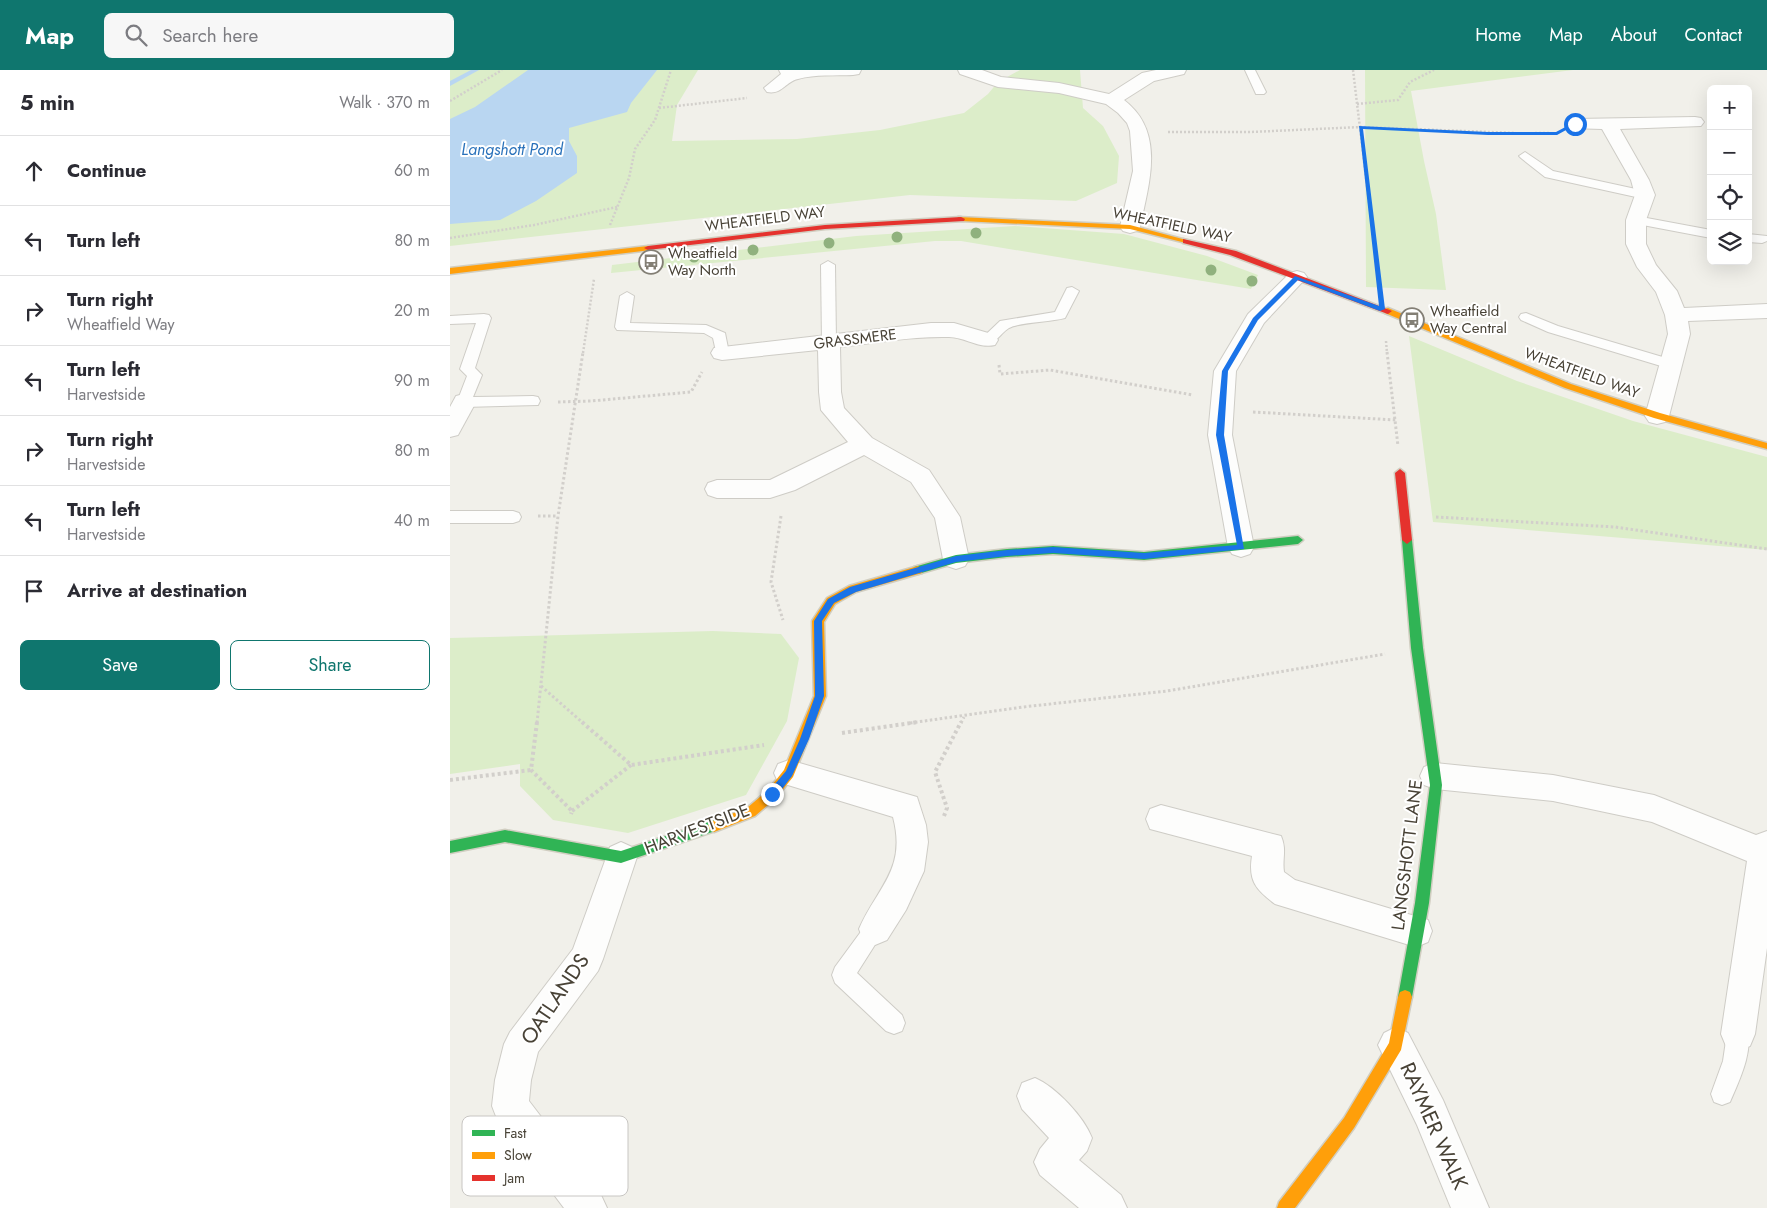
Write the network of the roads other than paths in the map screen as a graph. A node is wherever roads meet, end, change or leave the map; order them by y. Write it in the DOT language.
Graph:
graph roads {
  1 [pos="854,70"];
  2 [pos="966,70"];
  3 [pos="1178,70"];
  4 [pos="1250,70"];
  5 [pos="790,72"];
  6 [pos="773,88"];
  7 [pos="1260,92"];
  8 [pos="1112,100"];
  9 [pos="1694,122"];
  10 [pos="1575,124"];
  11 [pos="1609,124"];
  12 [pos="1525,156"];
  13 [pos="1645,195"];
  14 [pos="1636,220"];
  15 [pos="1130,228"];
  16 [pos="1707,233"];
  17 [pos="1752,238"];
  18 [pos="1762,239"];
  19 [pos="828,265"];
  20 [pos="450,271"];
  21 [pos="1297,278"];
  22 [pos="1072,290"];
  23 [pos="627,296"];
  24 [pos="1767,311"];
  25 [pos="1676,316"];
  26 [pos="1526,317"];
  27 [pos="450,320"];
  28 [pos="987,340"];
  29 [pos="829,343"];
  30 [pos="722,353"];
  31 [pos="1671,364"];
  32 [pos="533,401"];
  33 [pos="464,402"];
  34 [pos="1657,416"];
  35 [pos="450,429"];
  36 [pos="864,444"];
  37 [pos="1767,446"];
  38 [pos="1400,473"];
  39 [pos="718,489"];
  40 [pos="450,517"];
  41 [pos="513,517"];
  42 [pos="1298,540"];
  43 [pos="1241,547"];
  44 [pos="956,559"];
  45 [pos="789,773"];
  46 [pos="1435,776"];
  47 [pos="1161,819"];
  48 [pos="450,847"];
  49 [pos="1766,849"];
  50 [pos="622,857"];
  51 [pos="875,929"];
  52 [pos="1416,931"];
  53 [pos="894,1023"];
  54 [pos="1738,1034"];
  55 [pos="1396,1045"];
  56 [pos="1722,1094"];
  57 [pos="1035,1096"];
  58 [pos="518,1116"];
  59 [pos="579,1196"];
  60 [pos="588,1208"];
  61 [pos="1108,1208"];
  62 [pos="1285,1208"];
  63 [pos="1470,1208"];
  1 -- 5 [label="street"];
  2 -- 8 [label="street"];
  3 -- 8 [label="street"];
  4 -- 7 [label="lane"];
  5 -- 6 [label="street"];
  8 -- 15 [label="street"];
  9 -- 11 [label="street"];
  10 -- 11 [label="street"];
  11 -- 13 [label="street"];
  12 -- 13 [label="lane"];
  13 -- 14 [label="street"];
  14 -- 16 [label="lane"];
  14 -- 25 [label="street"];
  15 -- 20 [label="street, WHEATFIELD WAY"];
  15 -- 21 [label="street, WHEATFIELD WAY"];
  17 -- 18 [label="lane"];
  19 -- 29 [label="lane"];
  21 -- 34 [label="street, WHEATFIELD WAY"];
  21 -- 43 [label="street"];
  22 -- 28 [label="lane"];
  23 -- 30 [label="lane"];
  24 -- 25 [label="street"];
  25 -- 31 [label="street"];
  26 -- 31 [label="lane"];
  27 -- 33 [label="lane"];
  28 -- 29 [label="street, GRASSMERE"];
  29 -- 30 [label="street, GRASSMERE"];
  29 -- 36 [label="street"];
  31 -- 34 [label="street"];
  32 -- 33 [label="lane"];
  33 -- 35 [label="street"];
  34 -- 37 [label="street, WHEATFIELD WAY"];
  36 -- 39 [label="street"];
  36 -- 44 [label="street"];
  38 -- 46 [label="street, LANGSHOTT LANE"];
  40 -- 41 [label="lane"];
  42 -- 43 [label="street, HARVESTSIDE"];
  43 -- 44 [label="street, HARVESTSIDE"];
  44 -- 45 [label="street, HARVESTSIDE"];
  45 -- 50 [label="street, HARVESTSIDE"];
  45 -- 51 [label="street"];
  46 -- 49 [label="street"];
  46 -- 52 [label="street, LANGSHOTT LANE"];
  47 -- 52 [label="street"];
  48 -- 50 [label="street"];
  49 -- 54 [label="street"];
  50 -- 58 [label="street, OATLANDS"];
  51 -- 53 [label="lane"];
  52 -- 55 [label="street, LANGSHOTT LANE"];
  54 -- 56 [label="lane"];
  55 -- 62 [label="street, LANGSHOTT LANE"];
  55 -- 63 [label="street, RAYMER WALK"];
  57 -- 61 [label="street"];
  59 -- 60 [label="street, OATLANDS"];
}
